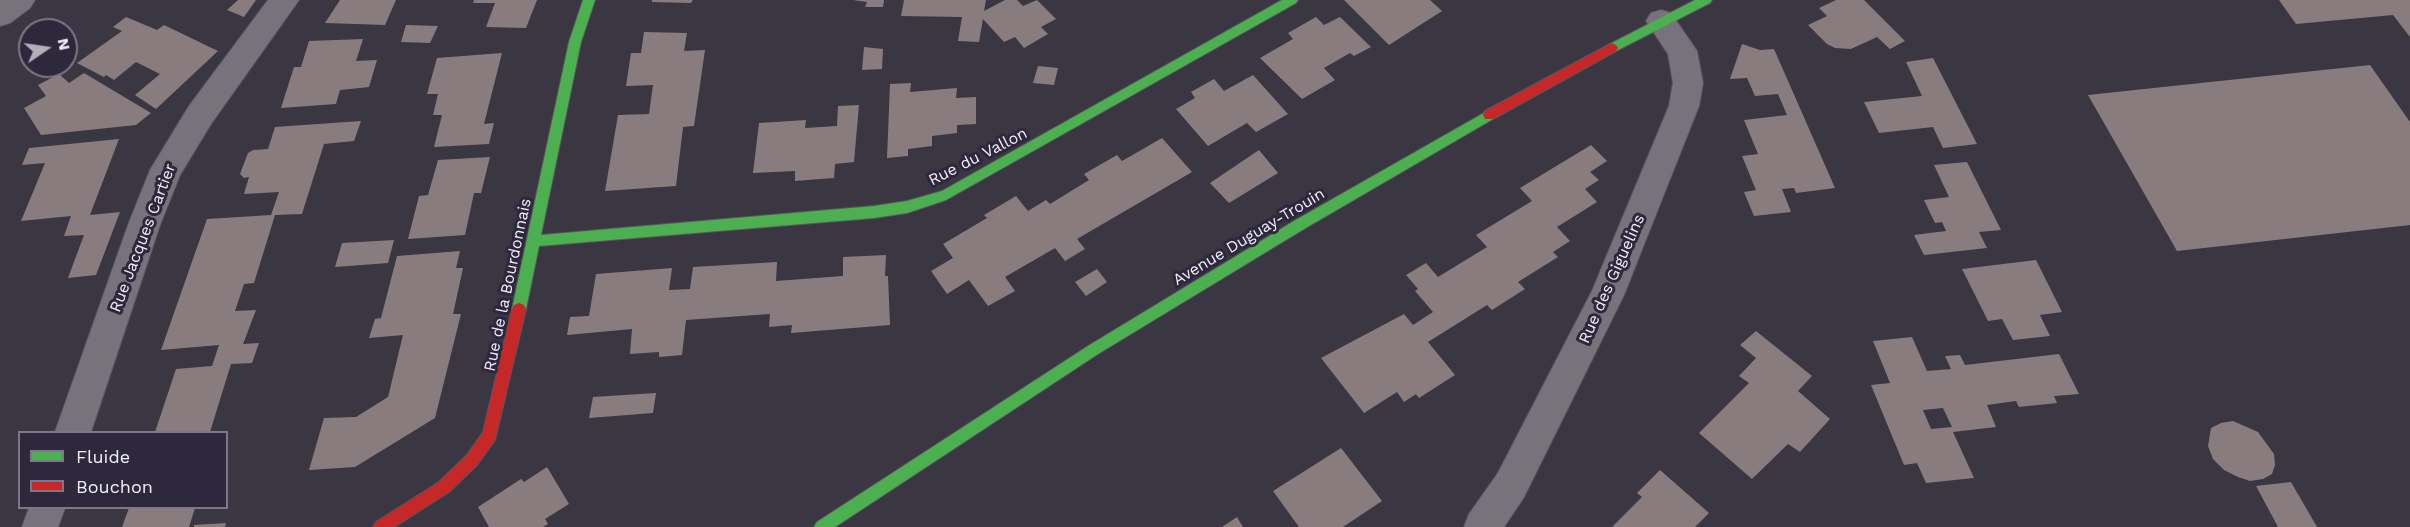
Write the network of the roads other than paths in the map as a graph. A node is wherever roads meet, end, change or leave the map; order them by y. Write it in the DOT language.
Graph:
graph roads {
  1 [pos="20,0"];
  2 [pos="284,0"];
  3 [pos="589,0"];
  4 [pos="1292,0"];
  5 [pos="1706,0"];
  6 [pos="0,15"];
  7 [pos="1661,21"];
  8 [pos="535,241"];
  9 [pos="73,431"];
  10 [pos="46,509"];
  11 [pos="40,527"];
  12 [pos="381,527"];
  13 [pos="822,527"];
  14 [pos="1482,527"];
  1 -- 6 [label="street"];
  2 -- 9 [label="street, Rue Jacques Cartier"];
  3 -- 8 [label="street, Rue de la Bourdonnais"];
  4 -- 8 [label="street, Rue du Vallon"];
  5 -- 7 [label="street, Avenue Duguay-Trouin"];
  7 -- 13 [label="street, Avenue Duguay-Trouin"];
  7 -- 14 [label="street, Rue des Giguelins"];
  8 -- 12 [label="street, Rue de la Bourdonnais"];
  10 -- 11 [label="street"];
}
